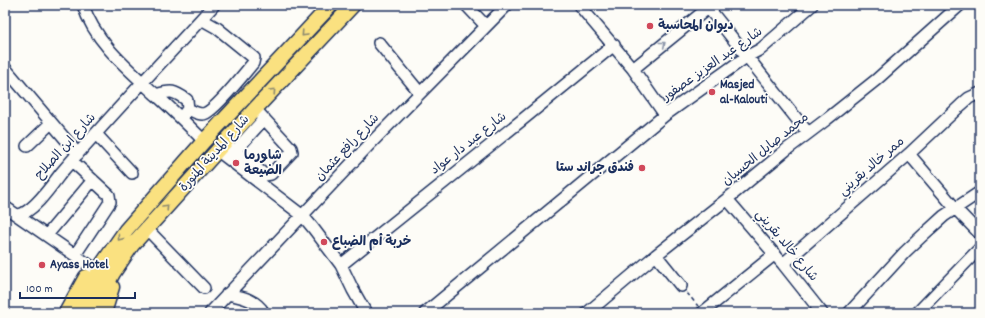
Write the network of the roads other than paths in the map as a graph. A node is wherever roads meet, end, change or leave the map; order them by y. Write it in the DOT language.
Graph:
graph roads {
  1 [pos="83,5"];
  2 [pos="214,5"];
  3 [pos="331,5"];
  4 [pos="353,5"];
  5 [pos="466,5"];
  6 [pos="507,5"];
  7 [pos="579,5"];
  8 [pos="812,5"];
  9 [pos="960,5"];
  10 [pos="707,6"];
  11 [pos="201,19"];
  12 [pos="486,26"];
  13 [pos="379,43"];
  14 [pos="614,45"];
  15 [pos="746,57"];
  16 [pos="5,68"];
  17 [pos="633,69"];
  18 [pos="142,83"];
  19 [pos="420,93"];
  20 [pos="980,93"];
  21 [pos="156,95"];
  22 [pos="188,109"];
  23 [pos="259,114"];
  24 [pos="665,115"];
  25 [pos="180,119"];
  26 [pos="51,123"];
  27 [pos="808,133"];
  28 [pos="96,134"];
  29 [pos="204,140"];
  30 [pos="27,146"];
  31 [pos="226,149"];
  32 [pos="909,154"];
  33 [pos="75,157"];
  34 [pos="132,173"];
  35 [pos="93,180"];
  36 [pos="980,192"];
  37 [pos="727,199"];
  38 [pos="5,207"];
  39 [pos="955,208"];
  40 [pos="18,215"];
  41 [pos="303,216"];
  42 [pos="146,228"];
  43 [pos="980,234"];
  44 [pos="47,235"];
  45 [pos="980,248"];
  46 [pos="775,254"];
  47 [pos="75,255"];
  48 [pos="656,255"];
  49 [pos="783,264"];
  50 [pos="98,265"];
  51 [pos="341,265"];
  52 [pos="681,286"];
  53 [pos="204,288"];
  54 [pos="227,294"];
  55 [pos="90,309"];
  56 [pos="706,312"];
  57 [pos="66,313"];
  58 [pos="210,313"];
  59 [pos="264,313"];
  60 [pos="366,313"];
  61 [pos="425,313"];
  62 [pos="587,313"];
  63 [pos="822,313"];
  64 [pos="849,313"];
  65 [pos="917,313"];
  1 -- 18 [label="street"];
  2 -- 11 [label="street, شارع ابن الصلاح"];
  3 -- 29 [label="main road, شارع المدينة المنورة, one-way"];
  23 -- 4 [label="main road, شارع المدينة المنورة, one-way"];
  5 -- 12 [label="street"];
  6 -- 12 [label="street, شارع رافع عثمان"];
  7 -- 14 [label="street"];
  8 -- 15 [label="street, شارع عبد العزيز عصفور"];
  9 -- 27 [label="street, محمد صايل الحسبان"];
  10 -- 15 [label="street"];
  17 -- 10 [label="street, one-way"];
  11 -- 18 [label="street, شارع ابن الصلاح"];
  11 -- 22 [label="street"];
  12 -- 19 [label="street, شارع رافع عثمان"];
  13 -- 19 [label="street"];
  14 -- 17 [label="street"];
  14 -- 51 [label="street, شارع عبد دار عواد"];
  15 -- 24 [label="street, شارع عبد العزيز عصفور"];
  15 -- 27 [label="street"];
  16 -- 26 [label="street"];
  17 -- 24 [label="street"];
  18 -- 21 [label="street"];
  18 -- 28 [label="street, شارع ابن الصلاح"];
  19 -- 41 [label="street, شارع رافع عثمان"];
  20 -- 32 [label="street, ممر خالد بقريني"];
  21 -- 22 [label="street"];
  21 -- 25 [label="street"];
  22 -- 25 [label="street"];
  23 -- 31 [label="main road, شارع المدينة المنورة"];
  23 -- 31 [label="street"];
  24 -- 61 [label="street, شارع عبد العزيز عصفور"];
  25 -- 29 [label="street"];
  26 -- 30 [label="street"];
  26 -- 33 [label="street"];
  27 -- 37 [label="street, محمد صايل الحسبان"];
  28 -- 33 [label="street, شارع ابن الصلاح"];
  28 -- 34 [label="street"];
  29 -- 50 [label="main road, شارع المدينة المنورة, one-way"];
  31 -- 41 [label="street"];
  42 -- 31 [label="main road, شارع المدينة المنورة, one-way"];
  32 -- 39 [label="street"];
  32 -- 49 [label="street, ممر خالد بقريني"];
  33 -- 35 [label="street"];
  33 -- 40 [label="street, شارع ابن الصلاح"];
  35 -- 44 [label="street"];
  35 -- 47 [label="street"];
  36 -- 39 [label="street"];
  37 -- 46 [label="street, شارع خالد بقريني"];
  37 -- 48 [label="street, محمد صايل الحسبان"];
  38 -- 40 [label="street"];
  39 -- 43 [label="street"];
  39 -- 64 [label="street"];
  40 -- 44 [label="street"];
  41 -- 51 [label="street"];
  41 -- 54 [label="street, شارع رافع عثمان"];
  42 -- 53 [label="street"];
  42 -- 55 [label="main road, شارع المدينة المنورة"];
  44 -- 47 [label="street"];
  45 -- 65 [label="street"];
  46 -- 49 [label="street, شارع خالد بقريني"];
  46 -- 56 [label="street"];
  47 -- 50 [label="street"];
  48 -- 52 [label="street"];
  48 -- 62 [label="street, محمد صايل الحسبان"];
  49 -- 63 [label="street, شارع خالد بقريني"];
  50 -- 55 [label="main road, شارع المدينة المنورة"];
  50 -- 57 [label="main road"];
  51 -- 60 [label="street"];
  54 -- 58 [label="street, شارع رافع عثمان"];
  54 -- 59 [label="street"];
}
